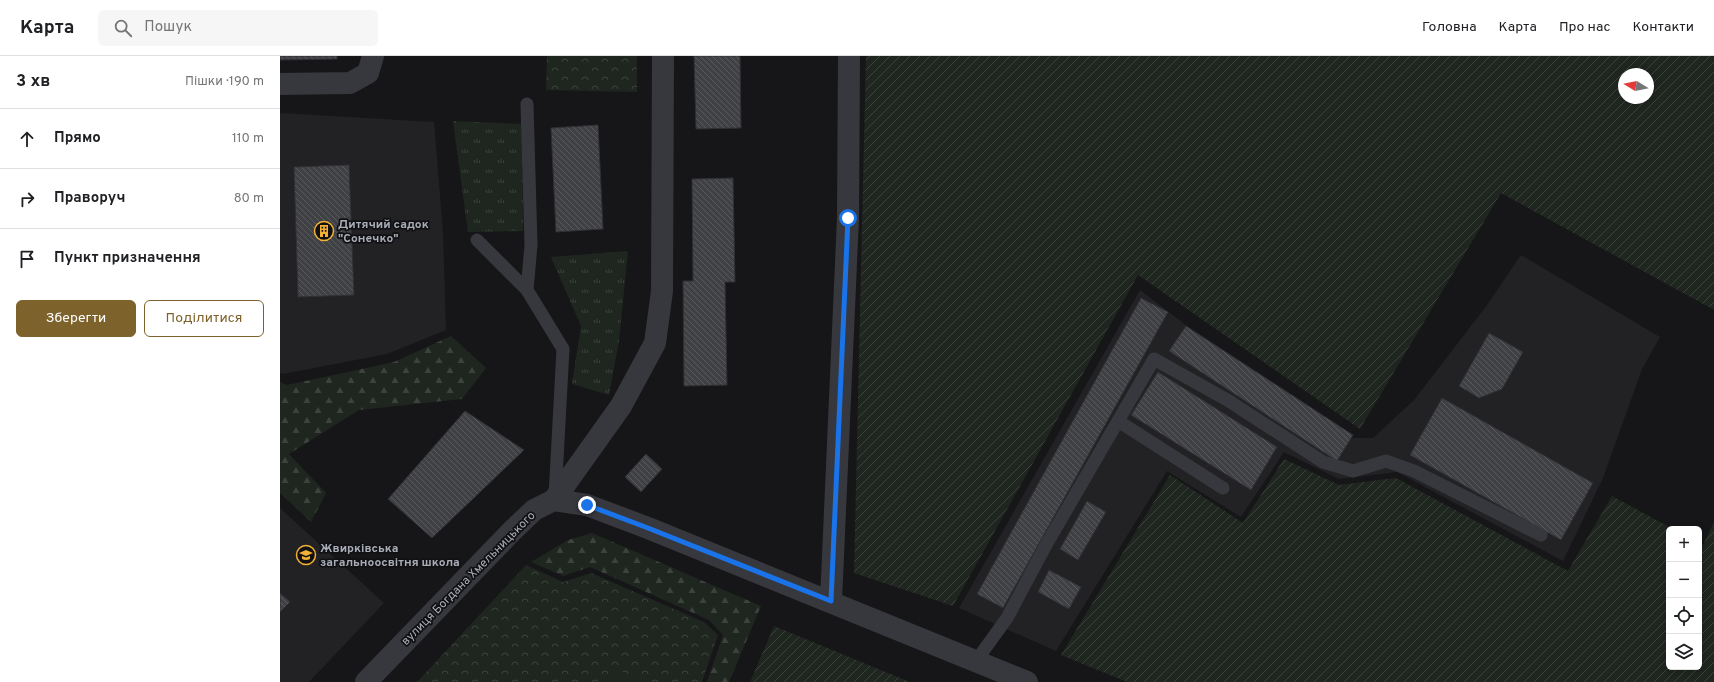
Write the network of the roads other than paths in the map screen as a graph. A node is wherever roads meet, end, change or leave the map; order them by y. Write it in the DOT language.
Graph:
graph roads {
  1 [pos="373,56"];
  2 [pos="663,56"];
  3 [pos="849,56"];
  4 [pos="280,84"];
  5 [pos="527,104"];
  6 [pos="477,240"];
  7 [pos="527,290"];
  8 [pos="1118,421"];
  9 [pos="1223,488"];
  10 [pos="554,500"];
  11 [pos="1541,535"];
  12 [pos="831,601"];
  13 [pos="976,661"];
  14 [pos="366,682"];
  15 [pos="1028,682"];
  1 -- 4 [label="street"];
  2 -- 10 [label="street"];
  3 -- 12 [label="street"];
  5 -- 7 [label="lane"];
  6 -- 7 [label="lane"];
  7 -- 10 [label="lane"];
  8 -- 9 [label="lane"];
  8 -- 11 [label="lane"];
  8 -- 13 [label="lane"];
  10 -- 12 [label="street"];
  10 -- 14 [label="street, вулиця Богдана Хмельницького"];
  12 -- 13 [label="street"];
  13 -- 15 [label="street"];
}
